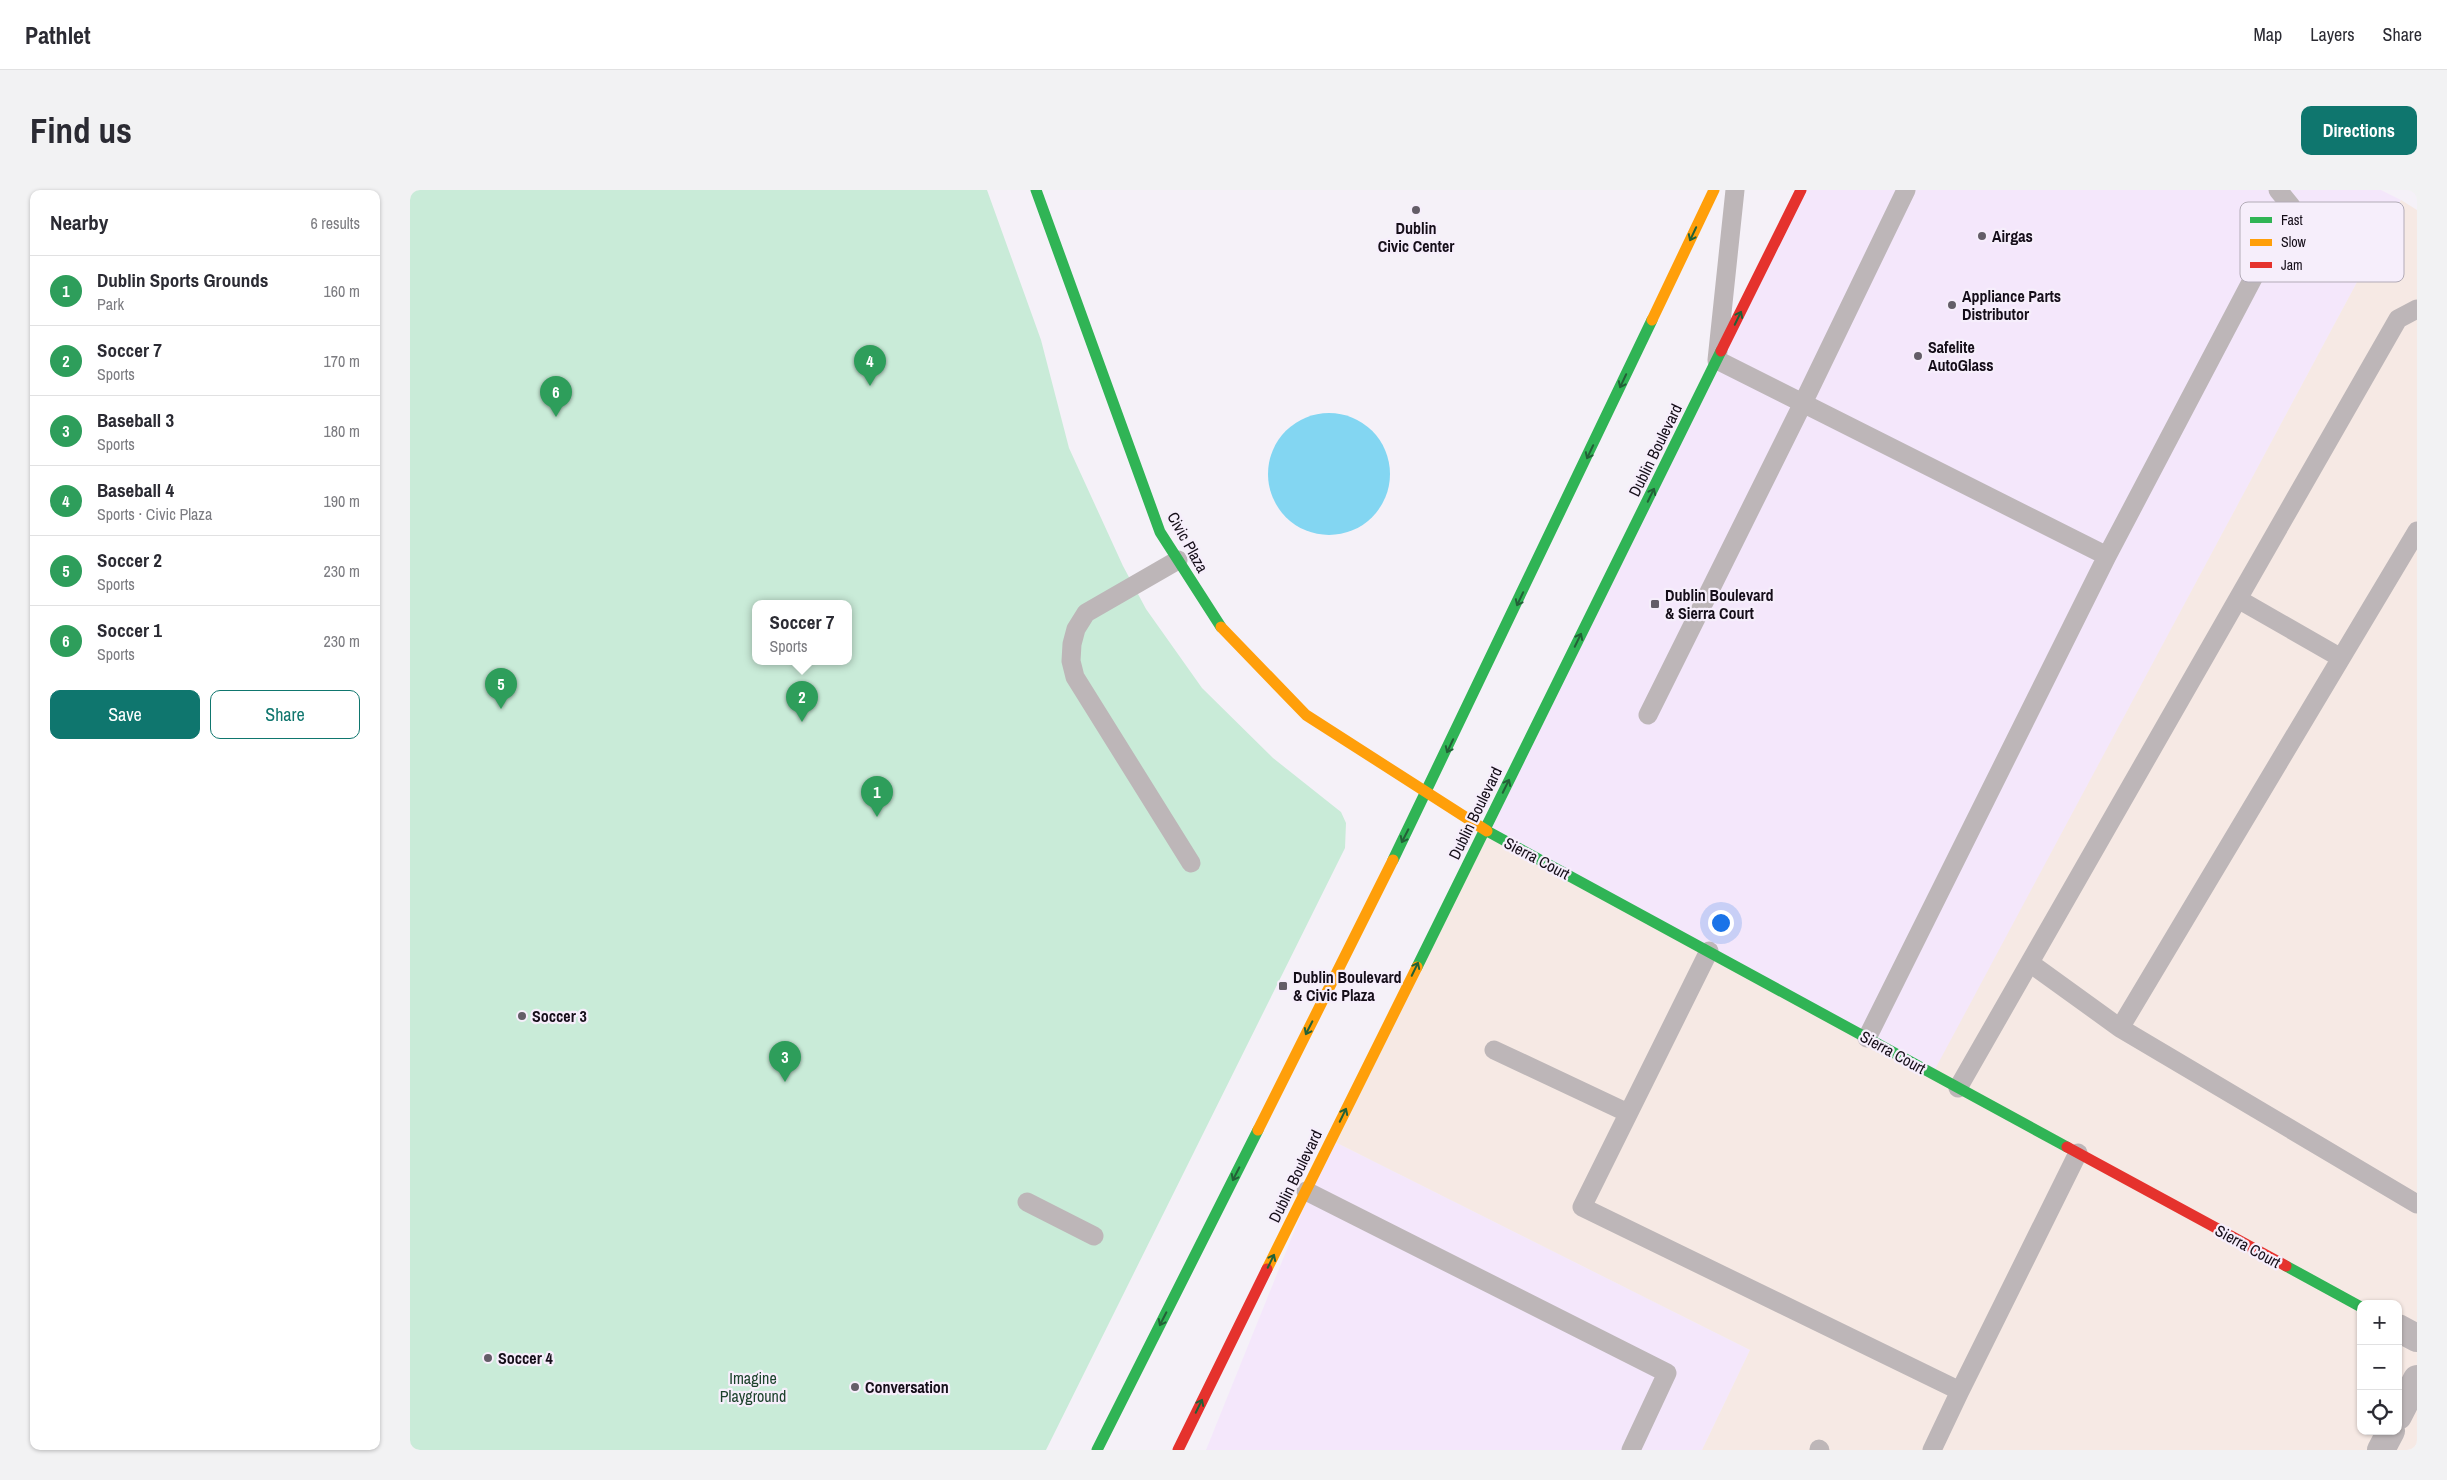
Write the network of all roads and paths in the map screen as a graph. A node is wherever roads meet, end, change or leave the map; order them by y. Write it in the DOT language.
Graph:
graph roads {
  1 [pos="1036,190"];
  2 [pos="1714,190"];
  3 [pos="1735,190"];
  4 [pos="1801,190"];
  5 [pos="1906,190"];
  6 [pos="2278,190"];
  7 [pos="2288,202"];
  8 [pos="2251,282"];
  9 [pos="2417,309"];
  10 [pos="1717,360"];
  11 [pos="1804,403"];
  12 [pos="2417,531"];
  13 [pos="2107,556"];
  14 [pos="1178,560"];
  15 [pos="2238,599"];
  16 [pos="2341,658"];
  17 [pos="1648,715"];
  18 [pos="1427,792"];
  19 [pos="1485,830"];
  20 [pos="1191,863"];
  21 [pos="1709,951"];
  22 [pos="2030,963"];
  23 [pos="2120,1028"];
  24 [pos="1867,1038"];
  25 [pos="1494,1050"];
  26 [pos="1958,1088"];
  27 [pos="1628,1113"];
  28 [pos="2078,1153"];
  29 [pos="1306,1191"];
  30 [pos="1027,1202"];
  31 [pos="2417,1204"];
  32 [pos="1094,1236"];
  33 [pos="2357,1305"];
  34 [pos="2402,1330"];
  35 [pos="2417,1338"];
  36 [pos="2417,1379"];
  37 [pos="1960,1391"];
  38 [pos="2402,1408"];
  39 [pos="2389,1435"];
  40 [pos="1097,1450"];
  41 [pos="1178,1450"];
  42 [pos="1630,1450"];
  43 [pos="1932,1450"];
  44 [pos="2382,1450"];
  1 -- 14 [label="main road, Civic Plaza"];
  2 -- 18 [label="main road, one-way"];
  3 -- 10 [label="lane"];
  10 -- 4 [label="main road, Dublin Boulevard, one-way"];
  5 -- 11 [label="lane"];
  6 -- 7 [label="lane"];
  8 -- 13 [label="lane"];
  9 -- 15 [label="lane"];
  10 -- 11 [label="lane"];
  19 -- 10 [label="main road, Dublin Boulevard, one-way"];
  11 -- 13 [label="lane"];
  11 -- 17 [label="lane"];
  12 -- 16 [label="lane"];
  13 -- 24 [label="lane"];
  14 -- 18 [label="main road, Civic Plaza"];
  14 -- 20 [label="lane"];
  15 -- 16 [label="lane"];
  15 -- 22 [label="lane"];
  16 -- 23 [label="lane"];
  18 -- 19 [label="main road, Sierra Court"];
  18 -- 40 [label="main road, one-way"];
  19 -- 21 [label="main road, Sierra Court"];
  29 -- 19 [label="main road, Dublin Boulevard, one-way"];
  21 -- 24 [label="main road, Sierra Court"];
  21 -- 27 [label="lane"];
  22 -- 23 [label="lane"];
  22 -- 26 [label="lane"];
  23 -- 31 [label="lane"];
  24 -- 26 [label="main road, Sierra Court"];
  25 -- 27 [label="lane"];
  26 -- 28 [label="main road, Sierra Court"];
  27 -- 37 [label="lane"];
  28 -- 33 [label="main road, Sierra Court"];
  28 -- 37 [label="lane"];
  41 -- 29 [label="main road, Dublin Boulevard, one-way"];
  29 -- 42 [label="lane"];
  30 -- 32 [label="lane"];
  34 -- 35 [label="street"];
  36 -- 38 [label="street"];
  37 -- 43 [label="lane"];
  39 -- 44 [label="street"];
}
